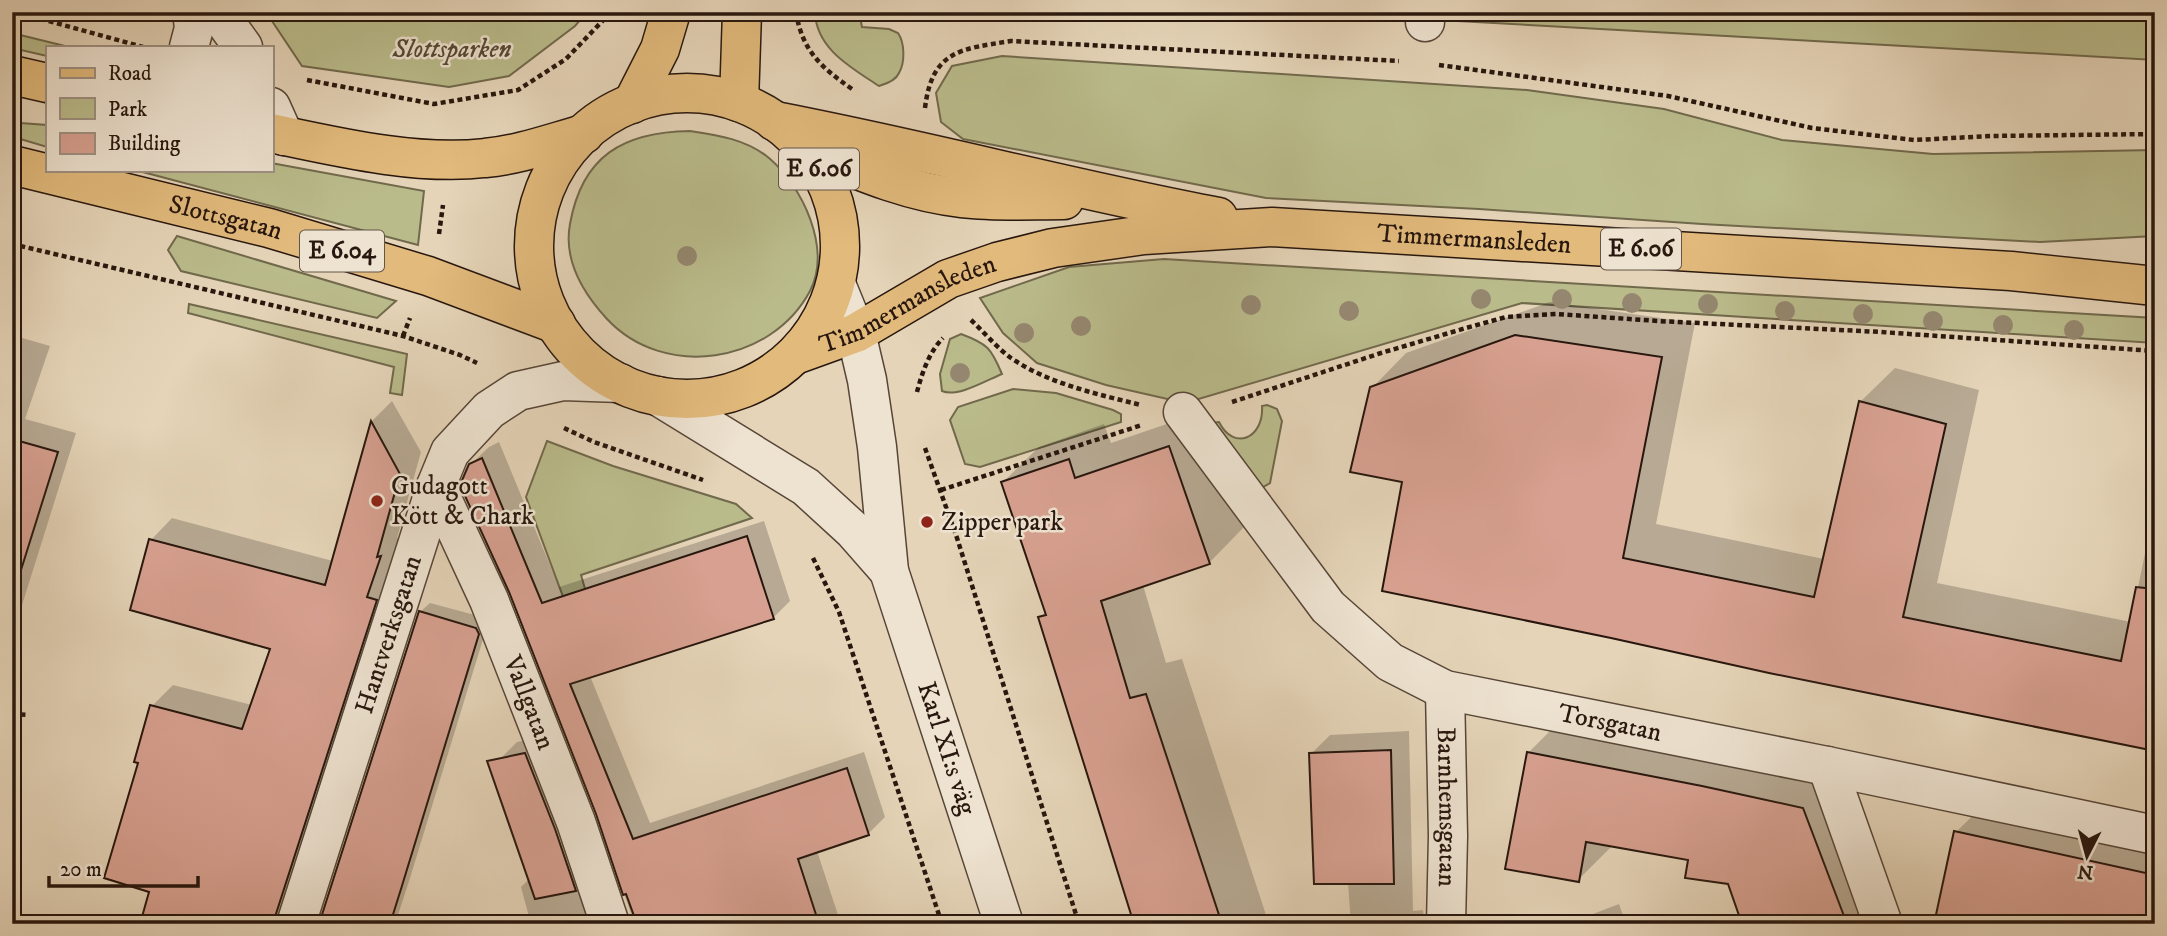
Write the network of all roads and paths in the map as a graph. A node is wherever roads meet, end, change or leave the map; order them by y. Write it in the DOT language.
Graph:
graph roads {
  1 [pos="16,12"];
  2 [pos="192,12"];
  3 [pos="212,12"];
  4 [pos="611,12"];
  5 [pos="671,12"];
  6 [pos="742,12"];
  7 [pos="140,46"];
  8 [pos="189,46"];
  9 [pos="242,46"];
  10 [pos="1410,62"];
  11 [pos="1435,65"];
  12 [pos="12,75"];
  13 [pos="298,78"];
  14 [pos="46,83"];
  15 [pos="739,102"];
  16 [pos="434,104"];
  17 [pos="632,104"];
  18 [pos="925,109"];
  19 [pos="774,121"];
  20 [pos="275,125"];
  21 [pos="584,134"];
  22 [pos="2155,134"];
  23 [pos="804,148"];
  24 [pos="445,160"];
  25 [pos="12,164"];
  26 [pos="1122,199"];
  27 [pos="1272,227"];
  28 [pos="12,244"];
  29 [pos="2155,261"];
  30 [pos="2011,271"];
  31 [pos="428,276"];
  32 [pos="836,284"];
  33 [pos="2155,286"];
  34 [pos="968,317"];
  35 [pos="556,324"];
  36 [pos="856,333"];
  37 [pos="2155,351"];
  38 [pos="795,355"];
  39 [pos="620,383"];
  40 [pos="658,396"];
  41 [pos="1183,412"];
  42 [pos="922,439"];
  43 [pos="436,486"];
  44 [pos="941,490"];
  45 [pos="809,549"];
  46 [pos="889,571"];
  47 [pos="1445,690"];
  48 [pos="12,714"];
  49 [pos="29,715"];
  50 [pos="1827,766"];
  51 [pos="2155,835"];
  52 [pos="296,924"];
  53 [pos="610,924"];
  54 [pos="942,924"];
  55 [pos="1004,924"];
  56 [pos="1079,924"];
  57 [pos="1446,924"];
  58 [pos="1883,924"];
  1 -- 7 [label="path"];
  2 -- 8 [label="street"];
  3 -- 9 [label="street"];
  4 -- 16 [label="path"];
  5 -- 17 [label="main road"];
  6 -- 15 [label="main road"];
  10 -- 18 [label="path"];
  11 -- 22 [label="path"];
  12 -- 14 [label="main road"];
  13 -- 16 [label="path"];
  15 -- 17 [label="main road, E 6.06"];
  15 -- 19 [label="main road, E 6.06"];
  16 -- 24 [label="path"];
  17 -- 21 [label="main road, E 6.06"];
  19 -- 23 [label="main road, E 6.06"];
  19 -- 26 [label="main road, Timmermansleden / E 6.06"];
  20 -- 24 [label="main road"];
  21 -- 24 [label="main road"];
  21 -- 35 [label="main road, E 6.06"];
  23 -- 26 [label="main road, Timmermansleden / E 6.06"];
  23 -- 32 [label="main road, E 6.06"];
  24 -- 31 [label="path"];
  25 -- 31 [label="main road, Slottsgatan / E 6.04"];
  26 -- 27 [label="main road, Timmermansleden / E 6.06"];
  27 -- 30 [label="main road, Timmermansleden / E 6.06"];
  27 -- 36 [label="main road, Timmermansleden / E 6.06"];
  28 -- 31 [label="path"];
  29 -- 30 [label="main road, Timmermansleden / E 6.06"];
  30 -- 33 [label="main road, Timmermansleden / E 6.06"];
  31 -- 35 [label="main road, Slottsgatan / E 6.04"];
  32 -- 36 [label="street, Karl XI:s väg"];
  32 -- 38 [label="main road, E 6.06"];
  34 -- 41 [label="path"];
  35 -- 39 [label="main road, E 6.06"];
  36 -- 38 [label="main road, Timmermansleden / E 6.06"];
  36 -- 46 [label="street, Karl XI:s väg"];
  37 -- 41 [label="path"];
  38 -- 40 [label="main road, E 6.06"];
  39 -- 40 [label="main road, E 6.06"];
  39 -- 43 [label="street, Hantverksgatan"];
  40 -- 46 [label="street, Karl XI:s väg"];
  41 -- 44 [label="path"];
  41 -- 47 [label="street, Torsgatan"];
  42 -- 44 [label="path"];
  43 -- 52 [label="street, Hantverksgatan"];
  43 -- 53 [label="street, Vallgatan"];
  44 -- 56 [label="path"];
  45 -- 54 [label="path"];
  46 -- 55 [label="street, Karl XI:s väg"];
  47 -- 50 [label="street, Torsgatan"];
  47 -- 57 [label="street, Barnhemsgatan"];
  48 -- 49 [label="path"];
  50 -- 51 [label="street, Torsgatan"];
  50 -- 58 [label="street"];
}
